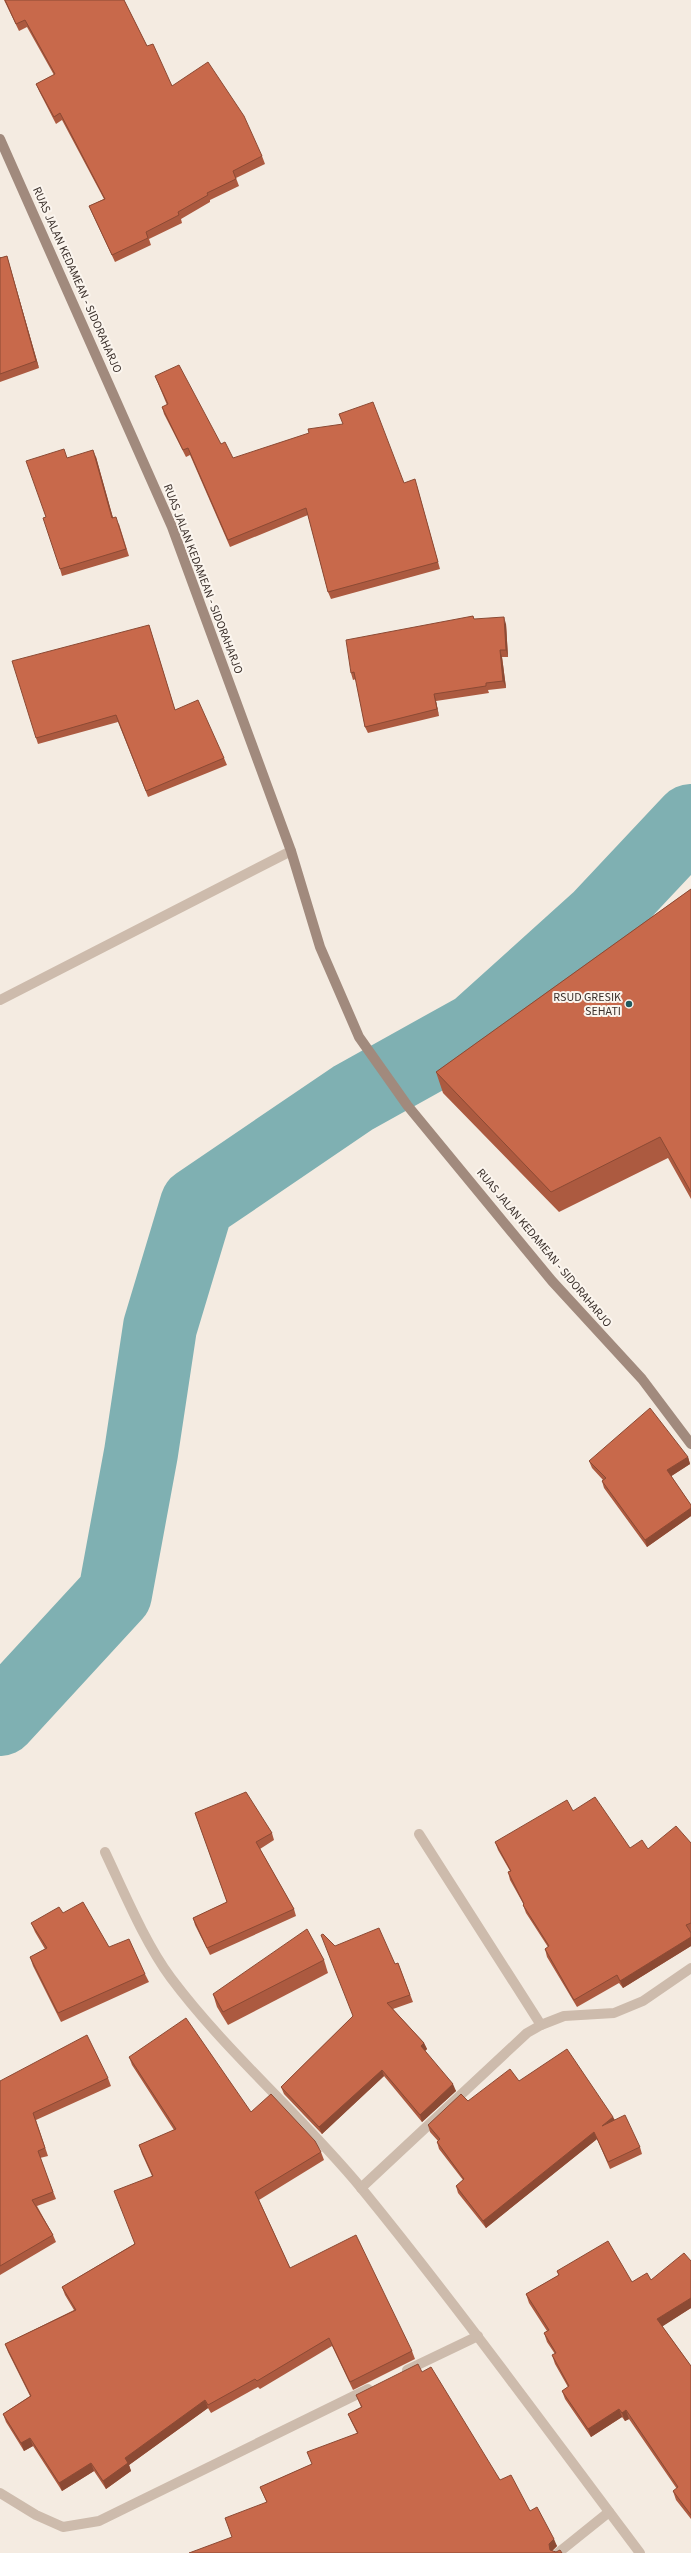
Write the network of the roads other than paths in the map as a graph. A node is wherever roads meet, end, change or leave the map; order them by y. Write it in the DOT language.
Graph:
graph roads {
  1 [pos="0,139"];
  2 [pos="292,851"];
  3 [pos="0,1000"];
  4 [pos="691,1444"];
  5 [pos="419,1834"];
  6 [pos="105,1852"];
  7 [pos="691,1968"];
  8 [pos="541,2025"];
  9 [pos="361,2188"];
  10 [pos="478,2336"];
  11 [pos="399,2374"];
  12 [pos="378,2384"];
  13 [pos="0,2493"];
  14 [pos="609,2512"];
  15 [pos="558,2553"];
  16 [pos="640,2553"];
  1 -- 2 [label="main road, RUAS JALAN KEDAMEAN - SIDORAHARJO"];
  2 -- 3 [label="street"];
  2 -- 4 [label="main road, RUAS JALAN KEDAMEAN - SIDORAHARJO"];
  5 -- 8 [label="street"];
  6 -- 9 [label="street"];
  7 -- 8 [label="street"];
  8 -- 9 [label="street"];
  9 -- 10 [label="street"];
  10 -- 11 [label="street"];
  10 -- 14 [label="street"];
  12 -- 13 [label="street"];
  14 -- 15 [label="street"];
  14 -- 16 [label="street"];
}
